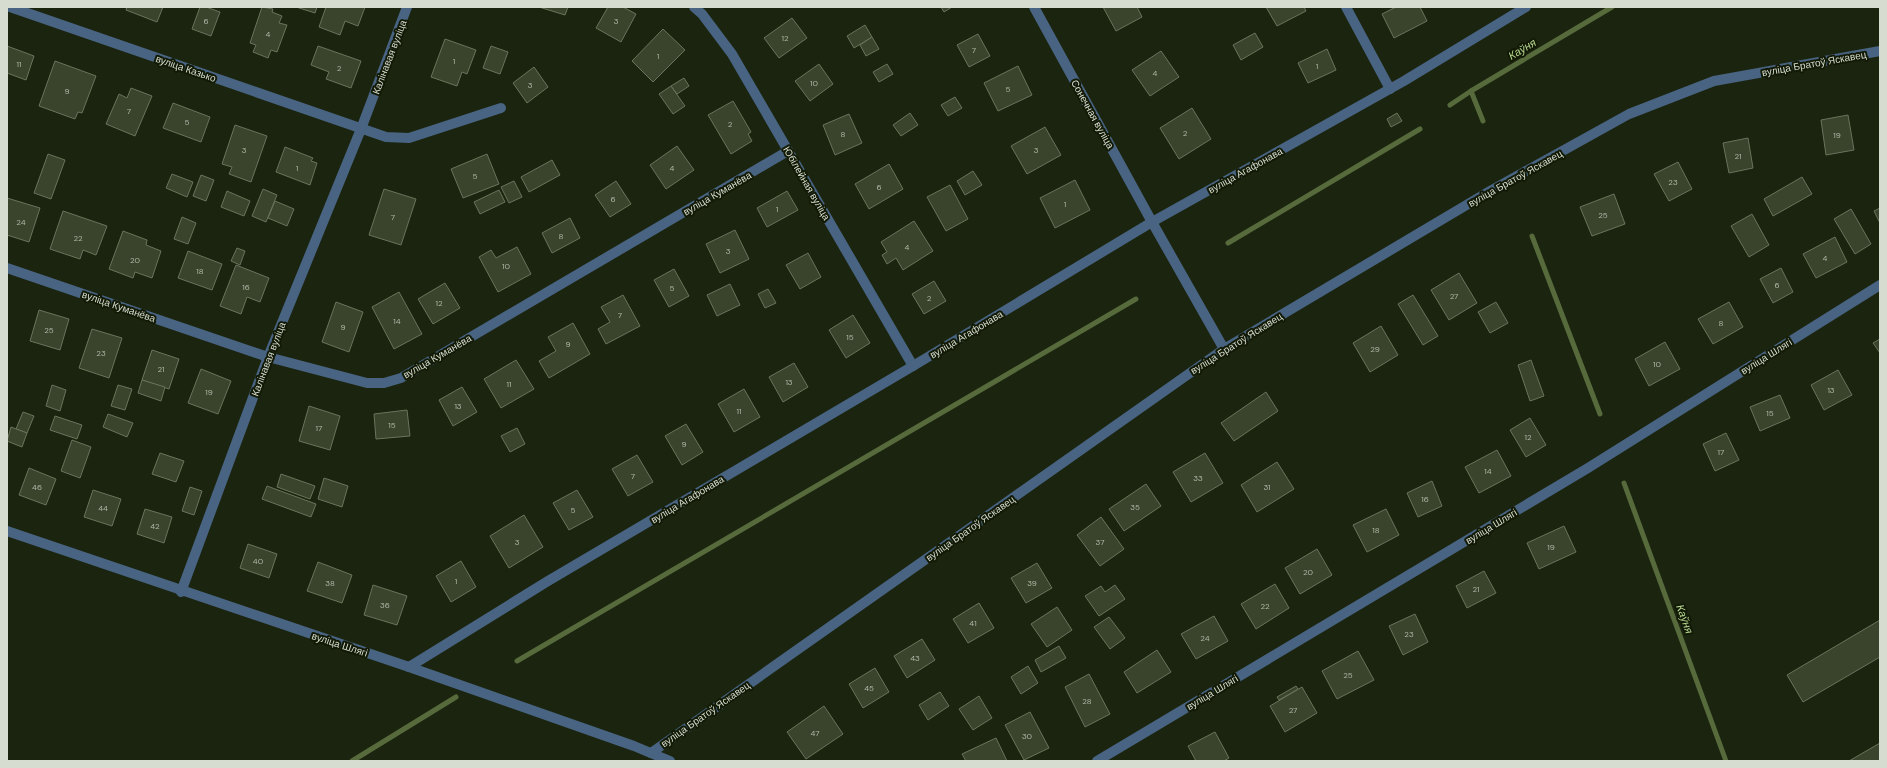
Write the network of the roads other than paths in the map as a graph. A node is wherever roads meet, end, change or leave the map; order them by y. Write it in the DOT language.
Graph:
graph roads {
  1 [pos="10,7"];
  2 [pos="407,7"];
  3 [pos="694,7"];
  4 [pos="1034,7"];
  5 [pos="1346,7"];
  6 [pos="1526,7"];
  7 [pos="1880,51"];
  8 [pos="1390,89"];
  9 [pos="501,108"];
  10 [pos="361,129"];
  11 [pos="788,151"];
  12 [pos="1152,222"];
  13 [pos="7,268"];
  14 [pos="1880,285"];
  15 [pos="1224,349"];
  16 [pos="268,357"];
  17 [pos="913,366"];
  18 [pos="7,532"];
  19 [pos="181,592"];
  20 [pos="409,667"];
  21 [pos="651,753"];
  22 [pos="670,761"];
  23 [pos="1097,761"];
  1 -- 10 [label="street, вуліца Казько"];
  2 -- 10 [label="street, Калінавая вуліца"];
  3 -- 11 [label="street, Юбілейная вуліца"];
  4 -- 12 [label="street, Сонечная вуліца"];
  5 -- 8 [label="street"];
  6 -- 8 [label="street, вуліца Агафонава"];
  7 -- 15 [label="street, вуліца Братоў Яскавец"];
  8 -- 12 [label="street, вуліца Агафонава"];
  9 -- 10 [label="street"];
  10 -- 16 [label="street, Калінавая вуліца"];
  11 -- 16 [label="street, вуліца Куманёва"];
  11 -- 17 [label="street, Юбілейная вуліца"];
  12 -- 15 [label="street, Сонечная вуліца"];
  12 -- 17 [label="street, вуліца Агафонава"];
  13 -- 16 [label="street, вуліца Куманёва"];
  14 -- 23 [label="street, вуліца Шлягі"];
  15 -- 21 [label="street, вуліца Братоў Яскавец"];
  16 -- 19 [label="street, Калінавая вуліца"];
  17 -- 20 [label="street, вуліца Агафонава"];
  18 -- 19 [label="street, вуліца Шлягі"];
  19 -- 20 [label="street, вуліца Шлягі"];
  20 -- 21 [label="street, вуліца Шлягі"];
  21 -- 22 [label="street, вуліца Шлягі"];
}
